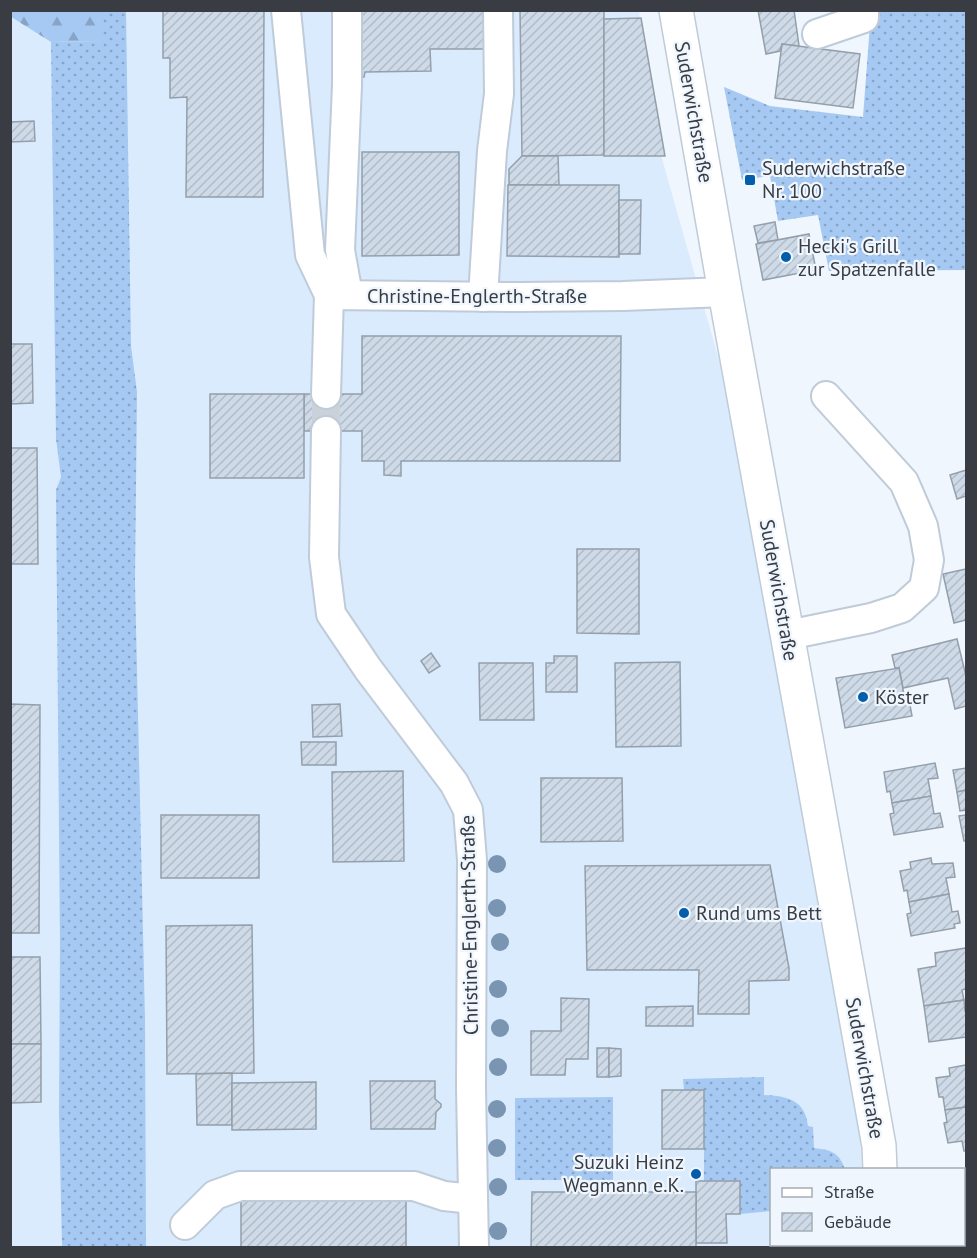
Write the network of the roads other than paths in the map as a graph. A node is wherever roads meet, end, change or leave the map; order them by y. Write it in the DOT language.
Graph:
graph roads {
  1 [pos="286,10"];
  2 [pos="347,10"];
  3 [pos="498,10"];
  4 [pos="676,10"];
  5 [pos="864,10"];
  6 [pos="817,34"];
  7 [pos="725,292"];
  8 [pos="338,295"];
  9 [pos="483,297"];
  10 [pos="326,394"];
  11 [pos="826,396"];
  12 [pos="326,431"];
  13 [pos="788,635"];
  14 [pos="880,1168"];
  15 [pos="473,1199"];
  16 [pos="185,1225"];
  17 [pos="474,1248"];
  1 -- 8 [label="street"];
  2 -- 8 [label="street"];
  3 -- 9 [label="street"];
  4 -- 7 [label="main road, Suderwichstraße"];
  5 -- 6 [label="street"];
  7 -- 9 [label="street, Christine-Englerth-Straße"];
  7 -- 13 [label="main road, Suderwichstraße"];
  8 -- 9 [label="street, Christine-Englerth-Straße"];
  8 -- 10 [label="street"];
  11 -- 13 [label="street"];
  12 -- 15 [label="street, Christine-Englerth-Straße"];
  13 -- 14 [label="main road, Suderwichstraße"];
  15 -- 16 [label="street"];
  15 -- 17 [label="street, Christine-Englerth-Straße"];
}
